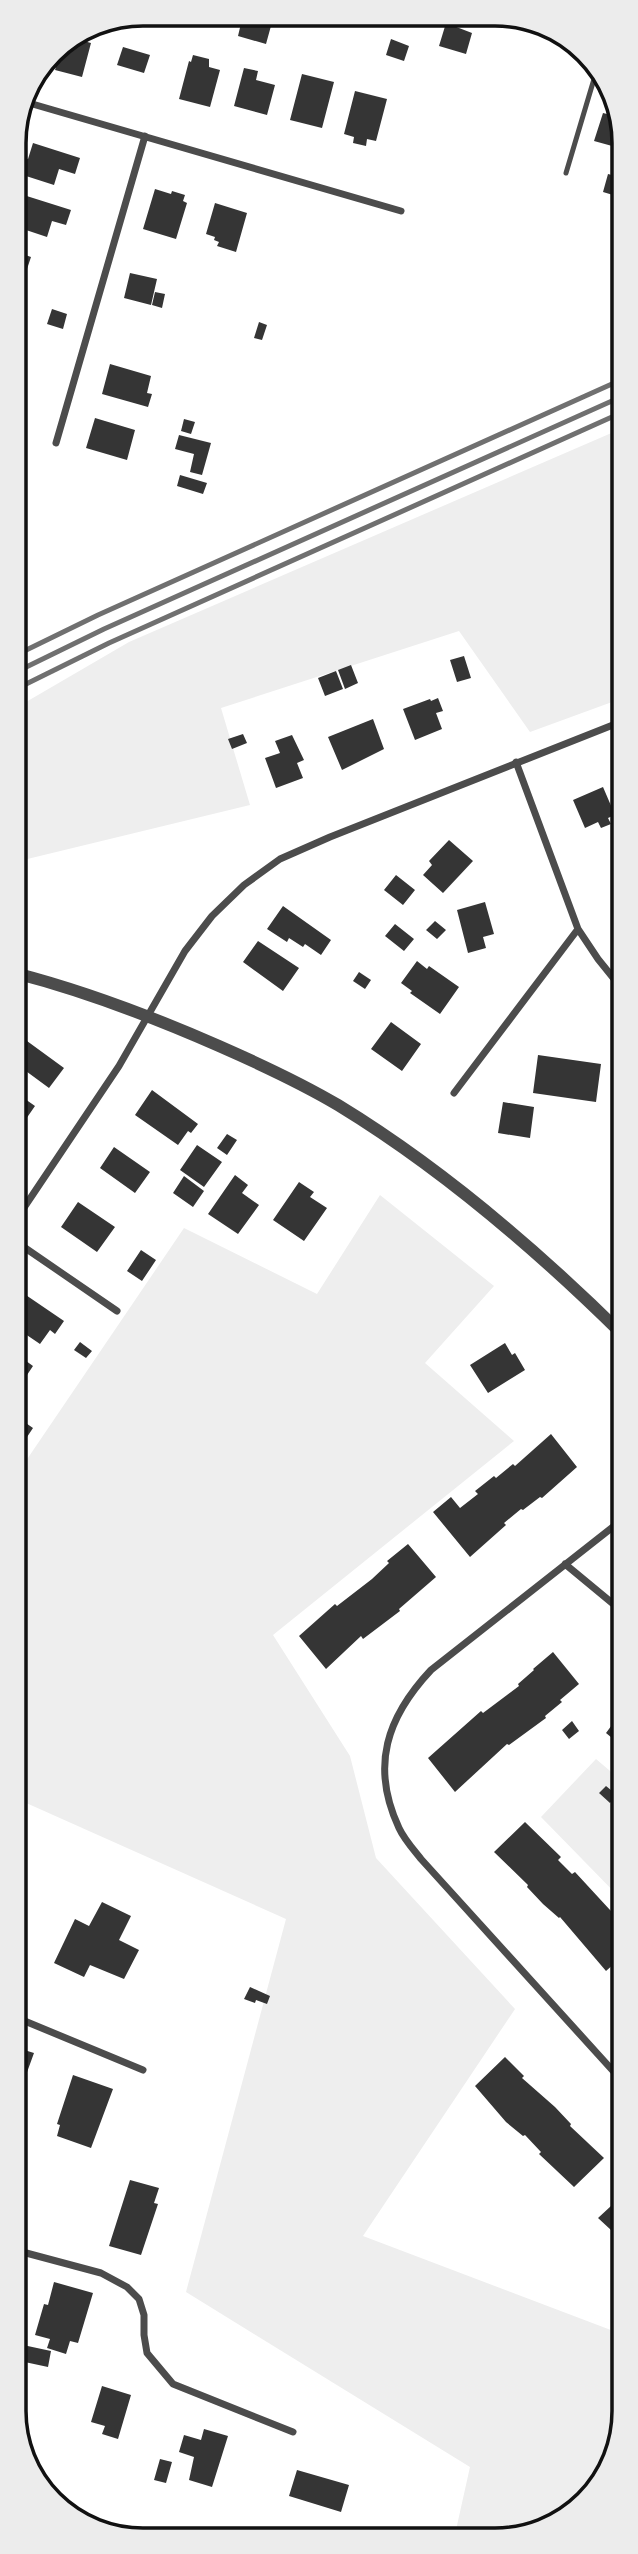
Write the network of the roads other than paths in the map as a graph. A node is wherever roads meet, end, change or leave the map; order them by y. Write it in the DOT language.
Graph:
graph roads {
  1 [pos="593,81"];
  2 [pos="33,104"];
  3 [pos="145,136"];
  4 [pos="566,173"];
  5 [pos="401,211"];
  6 [pos="56,443"];
  7 [pos="612,724"];
  8 [pos="516,762"];
  9 [pos="578,929"];
  10 [pos="27,976"];
  11 [pos="612,976"];
  12 [pos="148,1015"];
  13 [pos="454,1093"];
  14 [pos="27,1204"];
  15 [pos="27,1249"];
  16 [pos="117,1311"];
  17 [pos="611,1323"];
  18 [pos="611,1528"];
  19 [pos="565,1564"];
  20 [pos="611,1602"];
  21 [pos="26,2022"];
  22 [pos="611,2069"];
  23 [pos="144,2070"];
  24 [pos="26,2253"];
  25 [pos="293,2432"];
  1 -- 4 [label="lane"];
  2 -- 3 [label="street"];
  3 -- 5 [label="street"];
  3 -- 6 [label="street"];
  7 -- 8 [label="street"];
  8 -- 9 [label="street"];
  8 -- 12 [label="street"];
  9 -- 11 [label="street"];
  9 -- 13 [label="street"];
  10 -- 12 [label="street"];
  12 -- 14 [label="street"];
  12 -- 17 [label="street"];
  15 -- 16 [label="street"];
  18 -- 19 [label="street"];
  19 -- 20 [label="street"];
  19 -- 22 [label="street"];
  21 -- 23 [label="street"];
  24 -- 25 [label="street"];
}
